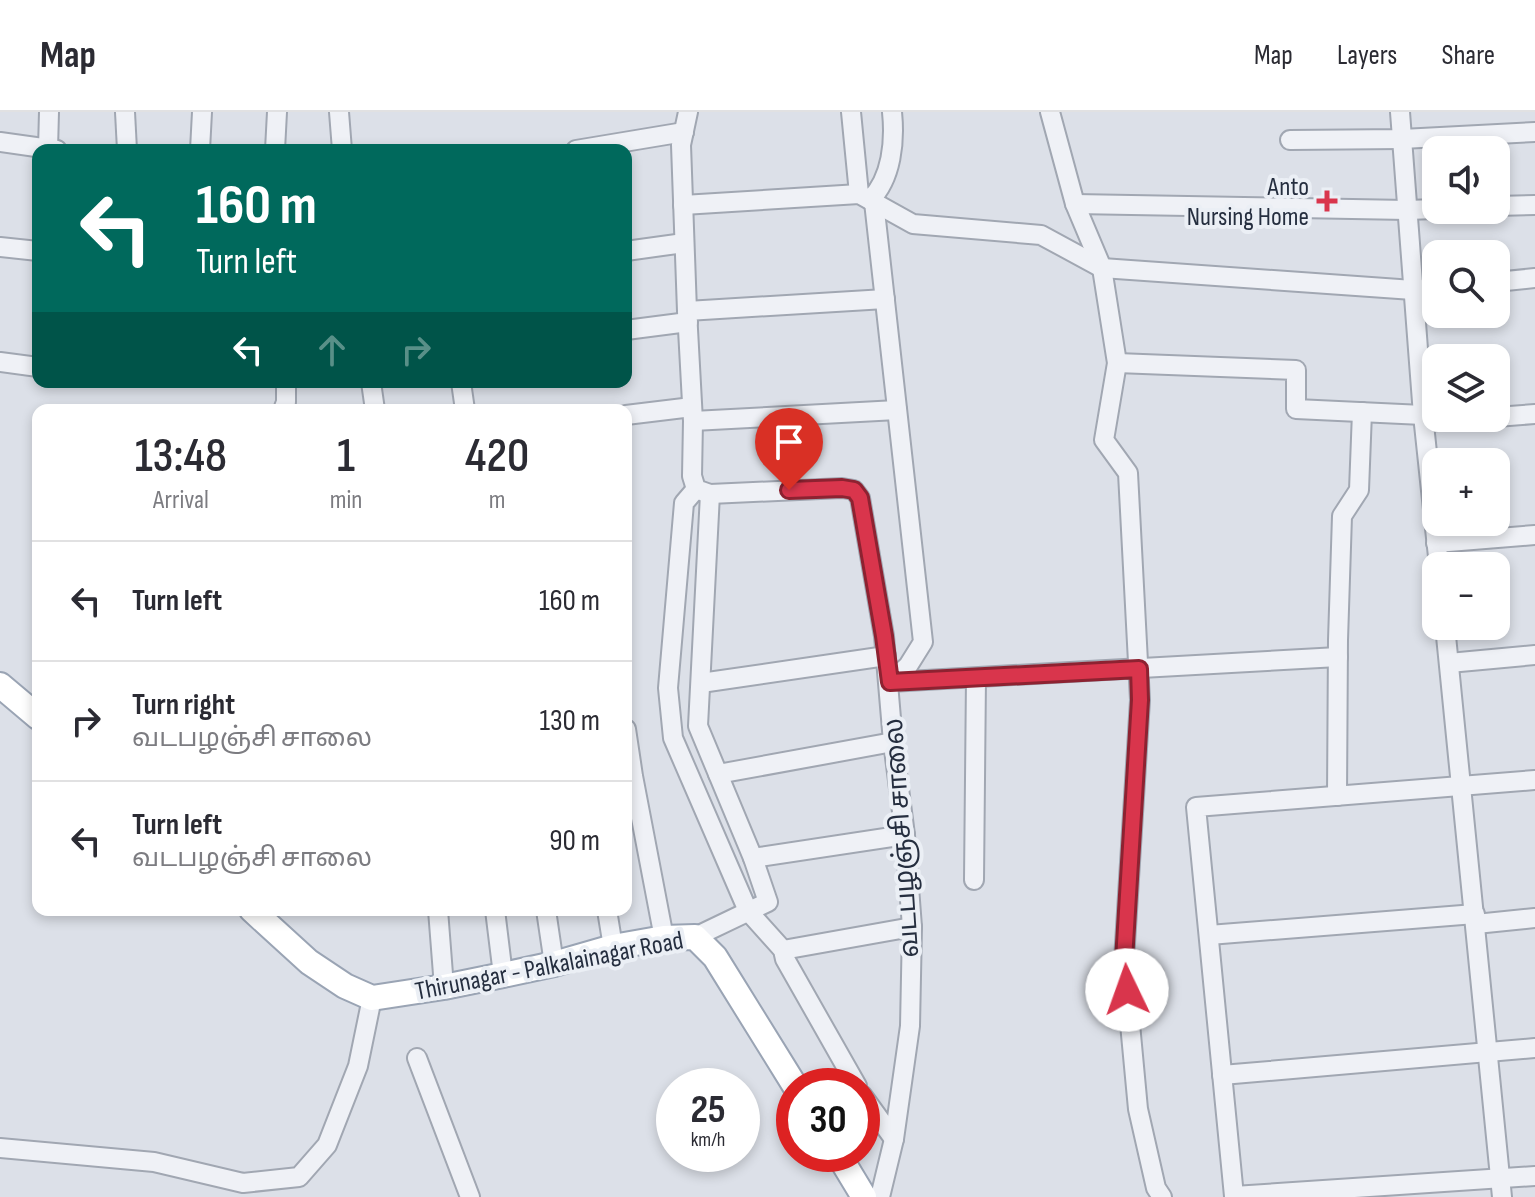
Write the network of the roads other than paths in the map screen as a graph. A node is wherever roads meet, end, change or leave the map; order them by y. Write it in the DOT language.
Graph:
graph roads {
  1 [pos="49,112"];
  2 [pos="125,112"];
  3 [pos="202,112"];
  4 [pos="277,112"];
  5 [pos="339,112"];
  6 [pos="688,112"];
  7 [pos="851,112"];
  8 [pos="892,112"];
  9 [pos="1050,112"];
  10 [pos="1400,112"];
  11 [pos="684,132"];
  12 [pos="1535,132"];
  13 [pos="1402,139"];
  14 [pos="1290,140"];
  15 [pos="0,142"];
  16 [pos="52,144"];
  17 [pos="127,144"];
  18 [pos="200,144"];
  19 [pos="275,144"];
  20 [pos="342,144"];
  21 [pos="612,144"];
  22 [pos="32,146"];
  23 [pos="868,199"];
  24 [pos="1075,204"];
  25 [pos="683,205"];
  26 [pos="1535,205"];
  27 [pos="1510,206"];
  28 [pos="1422,209"];
  29 [pos="1407,210"];
  30 [pos="684,243"];
  31 [pos="0,247"];
  32 [pos="32,250"];
  33 [pos="632,250"];
  34 [pos="1102,268"];
  35 [pos="1535,278"];
  36 [pos="1510,281"];
  37 [pos="1422,289"];
  38 [pos="1413,290"];
  39 [pos="885,299"];
  40 [pos="687,316"];
  41 [pos="632,329"];
  42 [pos="0,362"];
  43 [pos="1117,363"];
  44 [pos="32,366"];
  45 [pos="1422,405"];
  46 [pos="897,410"];
  47 [pos="1362,412"];
  48 [pos="692,414"];
  49 [pos="1535,414"];
  50 [pos="632,415"];
  51 [pos="1510,416"];
  52 [pos="1422,418"];
  53 [pos="1424,432"];
  54 [pos="703,491"];
  55 [pos="1535,535"];
  56 [pos="1436,543"];
  57 [pos="1437,552"];
  58 [pos="1447,640"];
  59 [pos="1535,655"];
  60 [pos="886,656"];
  61 [pos="1338,657"];
  62 [pos="1449,663"];
  63 [pos="1139,669"];
  64 [pos="976,678"];
  65 [pos="890,682"];
  66 [pos="701,683"];
  67 [pos="0,685"];
  68 [pos="32,712"];
  69 [pos="893,742"];
  70 [pos="632,769"];
  71 [pos="718,774"];
  72 [pos="1535,780"];
  73 [pos="1462,786"];
  74 [pos="1337,796"];
  75 [pos="905,835"];
  76 [pos="753,858"];
  77 [pos="974,880"];
  78 [pos="748,911"];
  79 [pos="259,916"];
  80 [pos="438,916"];
  81 [pos="496,916"];
  82 [pos="547,916"];
  83 [pos="608,916"];
  84 [pos="1535,918"];
  85 [pos="1475,919"];
  86 [pos="912,927"];
  87 [pos="1209,935"];
  88 [pos="695,937"];
  89 [pos="664,938"];
  90 [pos="613,947"];
  91 [pos="783,950"];
  92 [pos="554,964"];
  93 [pos="503,975"];
  94 [pos="444,987"];
  95 [pos="372,998"];
  96 [pos="1535,1048"];
  97 [pos="1488,1053"];
  98 [pos="417,1058"];
  99 [pos="784,1068"];
  100 [pos="847,1068"];
  101 [pos="1222,1075"];
  102 [pos="880,1120"];
  103 [pos="894,1139"];
  104 [pos="0,1148"];
  105 [pos="849,1172"];
  106 [pos="1535,1176"];
  107 [pos="1501,1188"];
  108 [pos="470,1197"];
  109 [pos="864,1197"];
  110 [pos="880,1197"];
  111 [pos="1162,1197"];
  1 -- 16 [label="street"];
  2 -- 17 [label="street"];
  3 -- 18 [label="street"];
  4 -- 19 [label="street"];
  5 -- 20 [label="street"];
  6 -- 11 [label="street"];
  7 -- 23 [label="street"];
  8 -- 23 [label="street"];
  9 -- 24 [label="street"];
  10 -- 13 [label="street"];
  11 -- 21 [label="street"];
  11 -- 25 [label="street"];
  12 -- 13 [label="street"];
  13 -- 14 [label="street"];
  13 -- 29 [label="street"];
  15 -- 22 [label="street"];
  23 -- 25 [label="street"];
  23 -- 34 [label="street"];
  23 -- 39 [label="street"];
  24 -- 29 [label="street"];
  24 -- 34 [label="street"];
  25 -- 30 [label="street"];
  26 -- 27 [label="street"];
  28 -- 29 [label="street"];
  29 -- 38 [label="street"];
  30 -- 33 [label="street"];
  30 -- 40 [label="street"];
  31 -- 32 [label="street"];
  34 -- 38 [label="street"];
  34 -- 43 [label="street"];
  35 -- 36 [label="street"];
  37 -- 38 [label="street"];
  38 -- 45 [label="street"];
  39 -- 40 [label="street"];
  39 -- 46 [label="street"];
  40 -- 41 [label="street"];
  40 -- 48 [label="street"];
  42 -- 44 [label="street"];
  43 -- 47 [label="street"];
  43 -- 63 [label="street"];
  46 -- 48 [label="street"];
  46 -- 65 [label="street"];
  47 -- 52 [label="street"];
  47 -- 61 [label="street"];
  48 -- 50 [label="street"];
  48 -- 54 [label="street"];
  49 -- 51 [label="street"];
  53 -- 56 [label="street"];
  54 -- 60 [label="street, வடபழஞ்சி சாலை"];
  54 -- 66 [label="street"];
  54 -- 78 [label="street"];
  55 -- 56 [label="street"];
  56 -- 57 [label="street"];
  58 -- 62 [label="street"];
  59 -- 62 [label="street"];
  60 -- 65 [label="street, வடபழஞ்சி சாலை"];
  60 -- 66 [label="street"];
  61 -- 63 [label="street"];
  61 -- 74 [label="street"];
  62 -- 73 [label="street"];
  63 -- 64 [label="street"];
  63 -- 111 [label="street"];
  64 -- 65 [label="street"];
  64 -- 77 [label="street"];
  65 -- 69 [label="street, வடபழஞ்சி சாலை"];
  66 -- 71 [label="street"];
  67 -- 68 [label="main road"];
  69 -- 71 [label="street"];
  69 -- 75 [label="street, வடபழஞ்சி சாலை"];
  70 -- 89 [label="street"];
  71 -- 76 [label="street"];
  72 -- 73 [label="street"];
  73 -- 74 [label="street"];
  73 -- 85 [label="street"];
  74 -- 87 [label="street"];
  75 -- 76 [label="street"];
  75 -- 86 [label="street, வடபழஞ்சி சாலை"];
  76 -- 78 [label="street"];
  78 -- 88 [label="street"];
  78 -- 91 [label="street"];
  79 -- 95 [label="main road"];
  80 -- 94 [label="street"];
  81 -- 93 [label="street"];
  82 -- 92 [label="street"];
  83 -- 90 [label="street"];
  84 -- 85 [label="street"];
  85 -- 87 [label="street"];
  85 -- 97 [label="street"];
  86 -- 91 [label="street"];
  86 -- 103 [label="street, வடபழஞ்சி சாலை"];
  87 -- 101 [label="street"];
  88 -- 89 [label="main road, Thirunagar - Palkalainagar Road"];
  88 -- 99 [label="main road, Thirunagar - Palkalainagar Road"];
  89 -- 90 [label="main road, Thirunagar - Palkalainagar Road"];
  90 -- 92 [label="main road, Thirunagar - Palkalainagar Road"];
  91 -- 100 [label="street"];
  92 -- 93 [label="main road, Thirunagar - Palkalainagar Road"];
  93 -- 94 [label="main road, Thirunagar - Palkalainagar Road"];
  94 -- 95 [label="main road, Thirunagar - Palkalainagar Road"];
  95 -- 104 [label="street"];
  96 -- 97 [label="street"];
  97 -- 101 [label="street"];
  97 -- 107 [label="street"];
  98 -- 108 [label="street"];
  101 -- 107 [label="street"];
  102 -- 103 [label="street"];
  103 -- 110 [label="street, வடபழஞ்சி சாலை"];
  105 -- 109 [label="main road"];
  106 -- 107 [label="street"];
}
